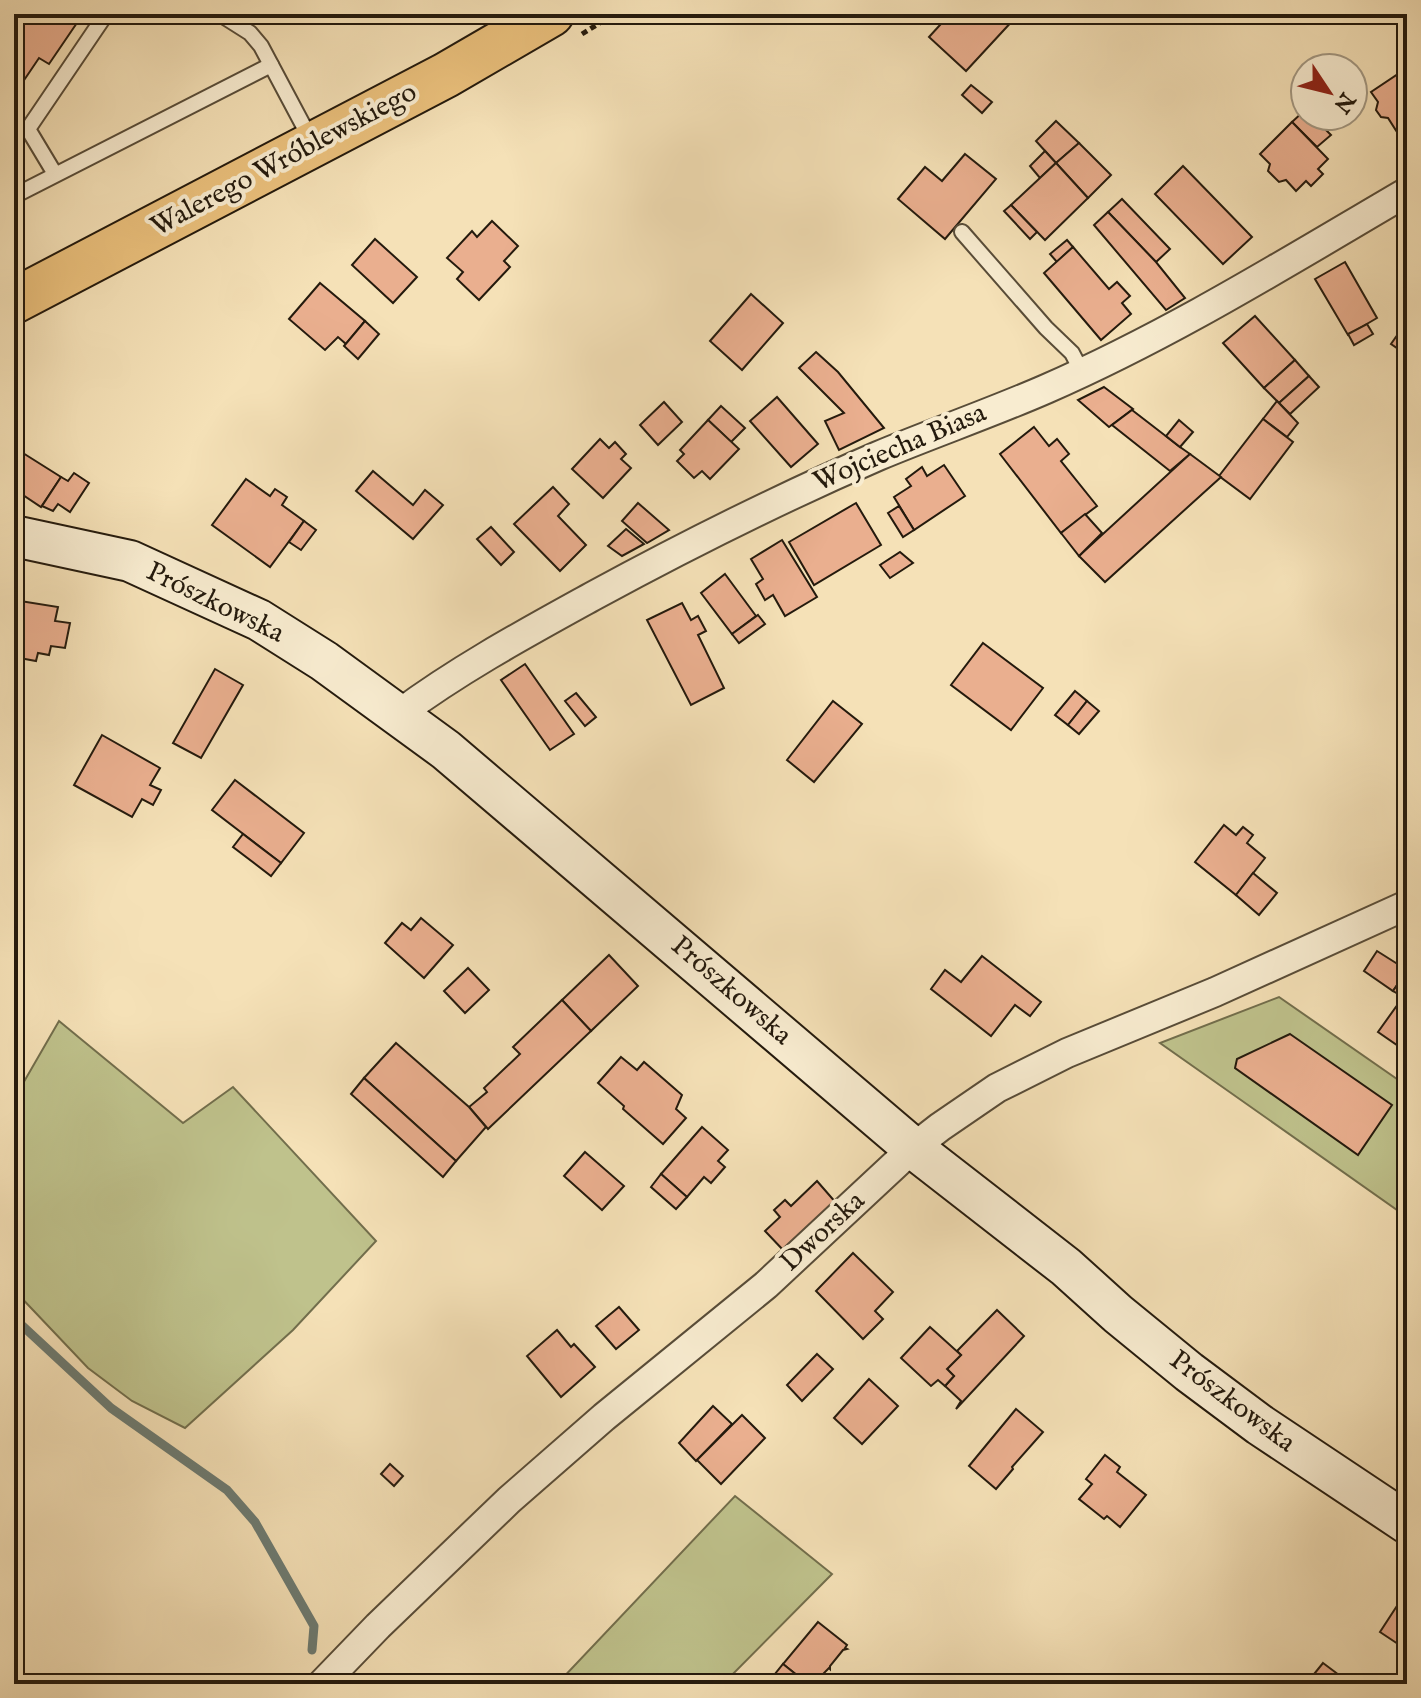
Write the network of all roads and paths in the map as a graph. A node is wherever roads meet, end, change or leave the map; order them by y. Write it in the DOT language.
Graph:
graph roads {
  1 [pos="106,14"];
  2 [pos="220,14"];
  3 [pos="538,17"];
  4 [pos="271,65"];
  5 [pos="313,144"];
  6 [pos="55,174"];
  7 [pos="1407,192"];
  8 [pos="14,196"];
  9 [pos="962,232"];
  10 [pos="14,301"];
  11 [pos="1082,372"];
  12 [pos="14,536"];
  13 [pos="399,714"];
  14 [pos="1407,905"];
  15 [pos="913,1148"];
  16 [pos="1407,1523"];
  17 [pos="322,1684"];
  1 -- 6 [label="lane"];
  2 -- 4 [label="lane"];
  3 -- 5 [label="main road, Walerego Wróblewskiego"];
  4 -- 5 [label="lane"];
  4 -- 6 [label="lane"];
  5 -- 10 [label="main road, Walerego Wróblewskiego"];
  6 -- 8 [label="lane"];
  7 -- 11 [label="street, Wojciecha Biasa"];
  9 -- 11 [label="lane"];
  11 -- 13 [label="street, Wojciecha Biasa"];
  12 -- 13 [label="main road, Prószkowska"];
  13 -- 15 [label="main road, Prószkowska"];
  14 -- 15 [label="street, Dworska"];
  15 -- 16 [label="main road, Prószkowska"];
  15 -- 17 [label="street, Dworska"];
}
